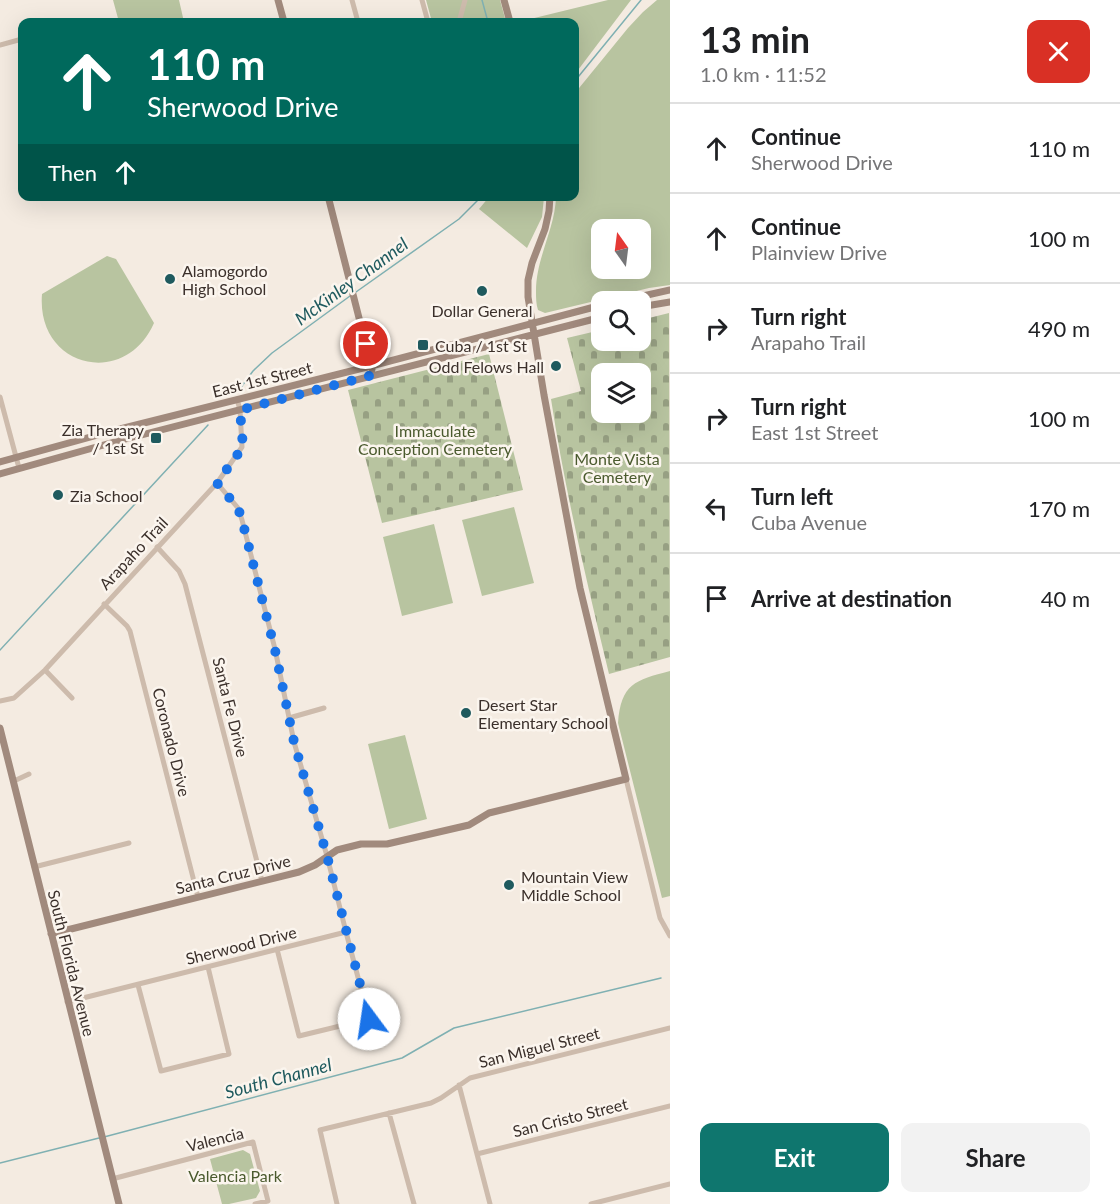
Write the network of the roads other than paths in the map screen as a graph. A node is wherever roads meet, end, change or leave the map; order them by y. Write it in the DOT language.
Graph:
graph roads {
  1 [pos="278,0"];
  2 [pos="352,0"];
  3 [pos="422,0"];
  4 [pos="465,0"];
  5 [pos="504,0"];
  6 [pos="283,18"];
  7 [pos="357,18"];
  8 [pos="427,18"];
  9 [pos="460,18"];
  10 [pos="509,18"];
  11 [pos="18,40"];
  12 [pos="0,45"];
  13 [pos="329,201"];
  14 [pos="550,201"];
  15 [pos="670,290"];
  16 [pos="651,294"];
  17 [pos="670,302"];
  18 [pos="651,306"];
  19 [pos="591,308"];
  20 [pos="591,320"];
  21 [pos="531,324"];
  22 [pos="534,335"];
  23 [pos="371,366"];
  24 [pos="373,375"];
  25 [pos="303,383"];
  26 [pos="304,394"];
  27 [pos="0,397"];
  28 [pos="237,399"];
  29 [pos="240,410"];
  30 [pos="16,458"];
  31 [pos="0,462"];
  32 [pos="19,468"];
  33 [pos="0,474"];
  34 [pos="217,483"];
  35 [pos="157,547"];
  36 [pos="104,604"];
  37 [pos="45,670"];
  38 [pos="72,698"];
  39 [pos="0,701"];
  40 [pos="324,708"];
  41 [pos="289,718"];
  42 [pos="0,728"];
  43 [pos="29,774"];
  44 [pos="626,779"];
  45 [pos="14,781"];
  46 [pos="129,843"];
  47 [pos="327,856"];
  48 [pos="34,867"];
  49 [pos="262,881"];
  50 [pos="198,897"];
  51 [pos="346,932"];
  52 [pos="51,934"];
  53 [pos="670,936"];
  54 [pos="277,950"];
  55 [pos="208,967"];
  56 [pos="138,985"];
  57 [pos="67,1002"];
  58 [pos="670,1028"];
  59 [pos="459,1085"];
  60 [pos="670,1106"];
  61 [pos="390,1113"];
  62 [pos="477,1154"];
  63 [pos="112,1179"];
  64 [pos="670,1184"];
  65 [pos="119,1204"];
  66 [pos="255,1204"];
  67 [pos="337,1204"];
  68 [pos="414,1204"];
  69 [pos="490,1204"];
  70 [pos="591,1204"];
  1 -- 6 [label="main road"];
  2 -- 7 [label="street"];
  3 -- 8 [label="street"];
  4 -- 9 [label="street"];
  5 -- 10 [label="main road"];
  11 -- 12 [label="street"];
  13 -- 23 [label="main road"];
  14 -- 21 [label="main road"];
  15 -- 16 [label="main road"];
  17 -- 18 [label="main road"];
  19 -- 21 [label="main road, East 1st Street"];
  20 -- 22 [label="main road, East 1st Street"];
  21 -- 22 [label="main road"];
  21 -- 23 [label="main road, East 1st Street"];
  22 -- 24 [label="main road, East 1st Street"];
  22 -- 44 [label="main road"];
  23 -- 24 [label="main road"];
  23 -- 25 [label="main road, East 1st Street"];
  24 -- 26 [label="main road, East 1st Street"];
  25 -- 26 [label="street"];
  25 -- 28 [label="main road, East 1st Street"];
  26 -- 29 [label="main road, East 1st Street"];
  27 -- 30 [label="street"];
  28 -- 29 [label="street, Arapaho Trail"];
  28 -- 30 [label="main road, East 1st Street"];
  29 -- 32 [label="main road, East 1st Street"];
  29 -- 34 [label="street, Arapaho Trail"];
  30 -- 31 [label="main road, East 1st Street"];
  30 -- 32 [label="street"];
  32 -- 33 [label="main road, East 1st Street"];
  34 -- 35 [label="street, Arapaho Trail"];
  34 -- 41 [label="street"];
  35 -- 36 [label="street, Arapaho Trail"];
  35 -- 49 [label="street, Santa Fe Drive"];
  36 -- 37 [label="street, Arapaho Trail"];
  36 -- 50 [label="street, Coronado Drive"];
  37 -- 38 [label="street"];
  37 -- 39 [label="street, Arapaho Trail"];
  40 -- 41 [label="street"];
  41 -- 47 [label="street"];
  42 -- 45 [label="main road, South Florida Avenue"];
  43 -- 45 [label="street"];
  44 -- 47 [label="main road, Santa Cruz Drive"];
  44 -- 53 [label="street"];
  45 -- 48 [label="main road, South Florida Avenue"];
  46 -- 48 [label="street"];
  47 -- 49 [label="main road, Santa Cruz Drive"];
  47 -- 51 [label="street"];
  48 -- 52 [label="main road, South Florida Avenue"];
  49 -- 50 [label="main road, Santa Cruz Drive"];
  50 -- 52 [label="main road, Santa Cruz Drive"];
  51 -- 54 [label="street, Sherwood Drive"];
  51 -- 54 [label="street"];
  52 -- 57 [label="main road, South Florida Avenue"];
  54 -- 55 [label="street, Sherwood Drive"];
  55 -- 56 [label="street, Sherwood Drive"];
  55 -- 56 [label="street"];
  56 -- 57 [label="street, Sherwood Drive"];
  57 -- 63 [label="main road, South Florida Avenue"];
  58 -- 59 [label="street, San Miguel Street"];
  59 -- 61 [label="street, San Miguel Street"];
  59 -- 62 [label="street"];
  60 -- 62 [label="street, San Cristo Street"];
  61 -- 67 [label="street, San Miguel Street"];
  61 -- 68 [label="street"];
  62 -- 69 [label="street"];
  63 -- 65 [label="main road, South Florida Avenue"];
  63 -- 66 [label="street, Valencia"];
  64 -- 70 [label="street"];
}
